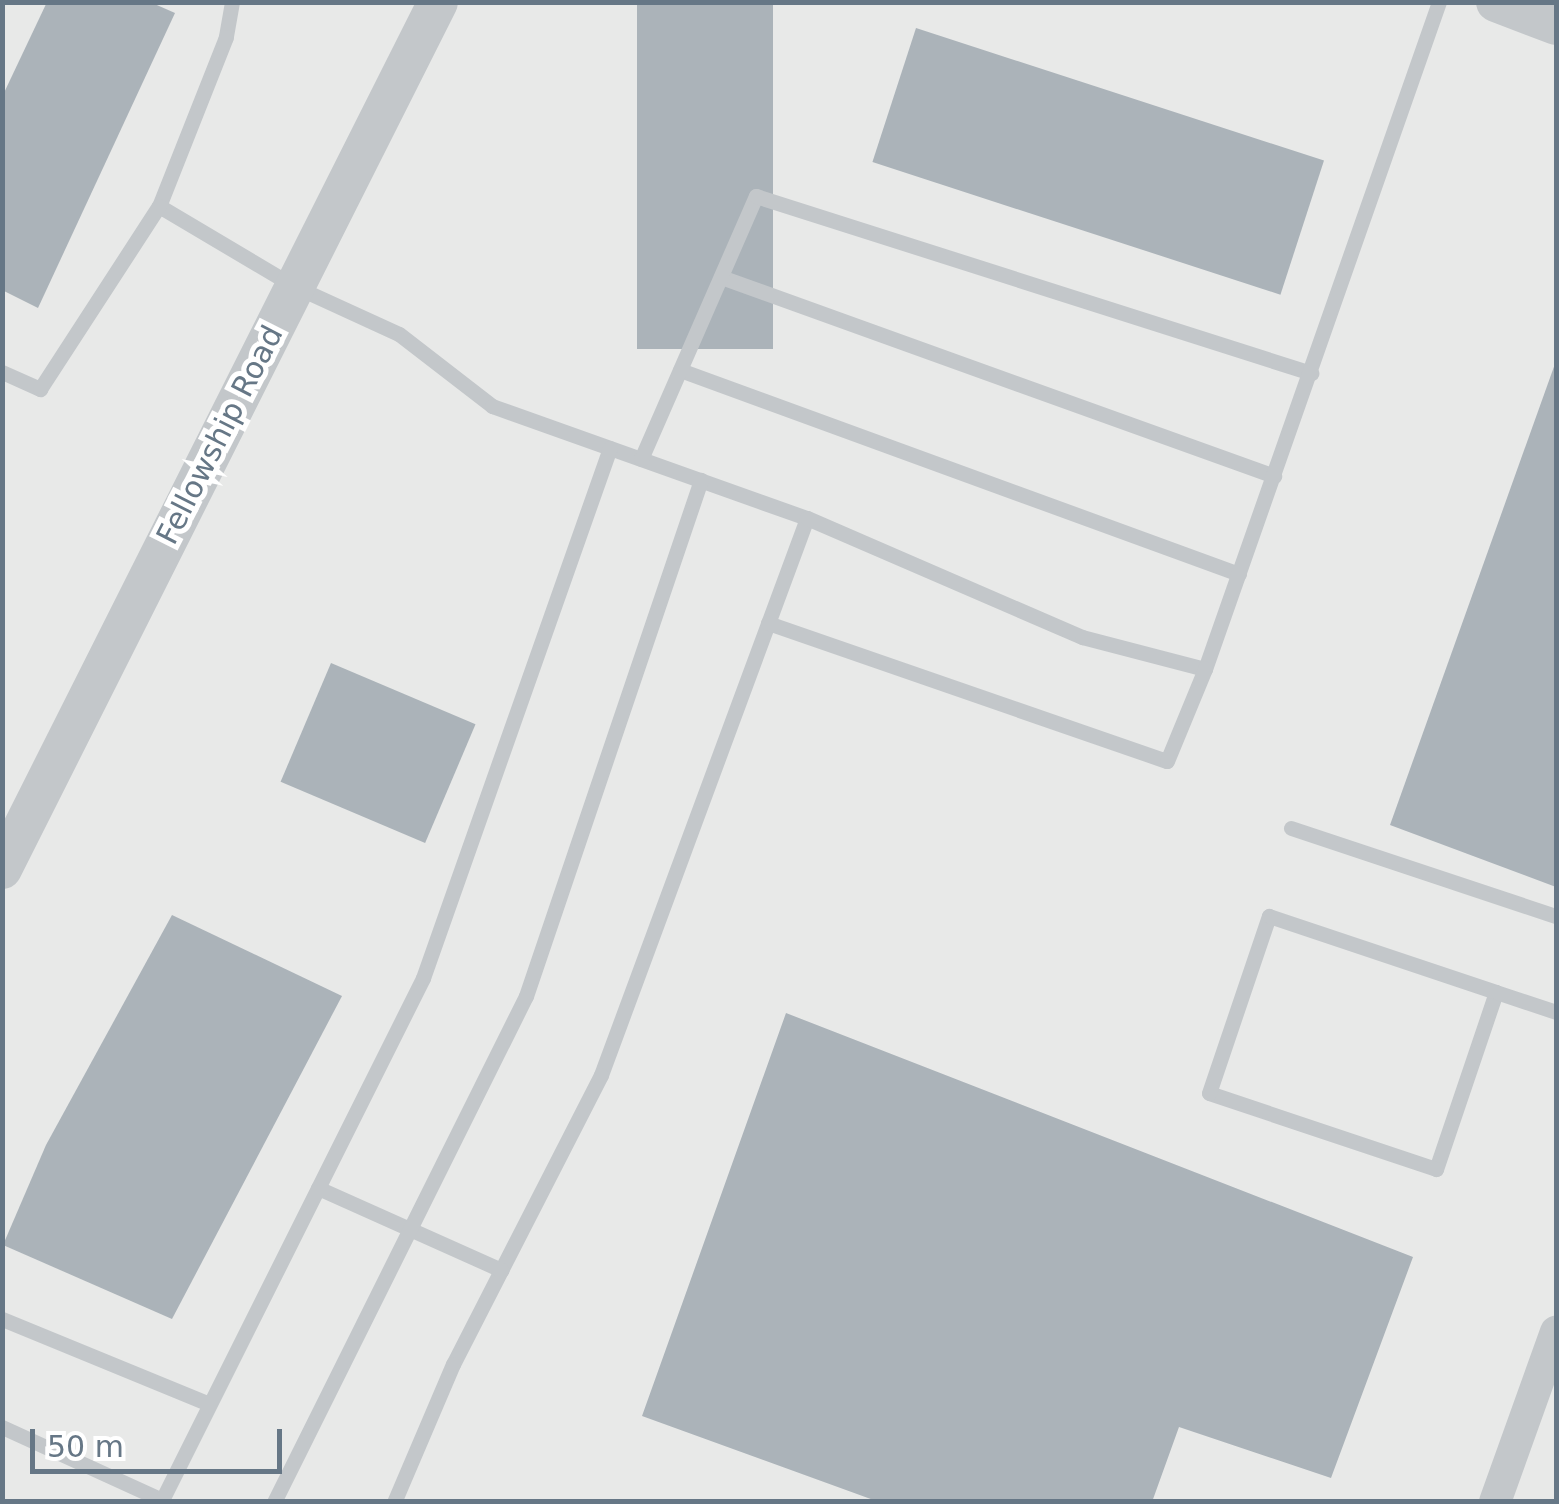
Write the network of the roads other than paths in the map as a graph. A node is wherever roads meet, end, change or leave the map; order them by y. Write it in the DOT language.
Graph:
graph roads {
  1 [pos="232,2"];
  2 [pos="438,2"];
  3 [pos="1439,2"];
  4 [pos="1496,2"];
  5 [pos="1556,25"];
  6 [pos="160,206"];
  7 [pos="720,277"];
  8 [pos="294,286"];
  9 [pos="680,370"];
  10 [pos="2,372"];
  11 [pos="1311,373"];
  12 [pos="610,448"];
  13 [pos="641,459"];
  14 [pos="1274,476"];
  15 [pos="701,480"];
  16 [pos="807,518"];
  17 [pos="1239,574"];
  18 [pos="768,622"];
  19 [pos="1204,668"];
  20 [pos="1291,828"];
  21 [pos="8,844"];
  22 [pos="1556,916"];
  23 [pos="1496,992"];
  24 [pos="1556,1012"];
  25 [pos="318,1188"];
  26 [pos="410,1230"];
  27 [pos="501,1270"];
  28 [pos="2,1319"];
  29 [pos="1556,1332"];
  30 [pos="210,1404"];
  31 [pos="2,1427"];
  32 [pos="161,1501"];
  33 [pos="274,1502"];
  34 [pos="394,1502"];
  35 [pos="1495,1502"];
  1 -- 6 [label="lane"];
  2 -- 8 [label="street, Fellowship Road"];
  3 -- 11 [label="lane"];
  4 -- 5 [label="street"];
  6 -- 8 [label="lane"];
  6 -- 10 [label="lane"];
  7 -- 9 [label="lane"];
  7 -- 11 [label="lane"];
  7 -- 14 [label="lane"];
  8 -- 12 [label="lane"];
  8 -- 21 [label="street, Fellowship Road"];
  9 -- 13 [label="lane"];
  9 -- 17 [label="lane"];
  11 -- 14 [label="lane"];
  12 -- 13 [label="lane"];
  12 -- 25 [label="lane"];
  13 -- 15 [label="lane"];
  14 -- 17 [label="lane"];
  15 -- 16 [label="lane"];
  15 -- 26 [label="lane"];
  16 -- 18 [label="lane"];
  16 -- 19 [label="lane"];
  17 -- 19 [label="lane"];
  18 -- 19 [label="lane"];
  18 -- 27 [label="lane"];
  20 -- 22 [label="lane"];
  23 -- 23 [label="lane"];
  23 -- 24 [label="lane"];
  25 -- 26 [label="lane"];
  25 -- 30 [label="lane"];
  26 -- 27 [label="lane"];
  26 -- 33 [label="lane"];
  27 -- 34 [label="lane"];
  28 -- 30 [label="lane"];
  29 -- 35 [label="street"];
  30 -- 32 [label="lane"];
  31 -- 32 [label="lane"];
}
